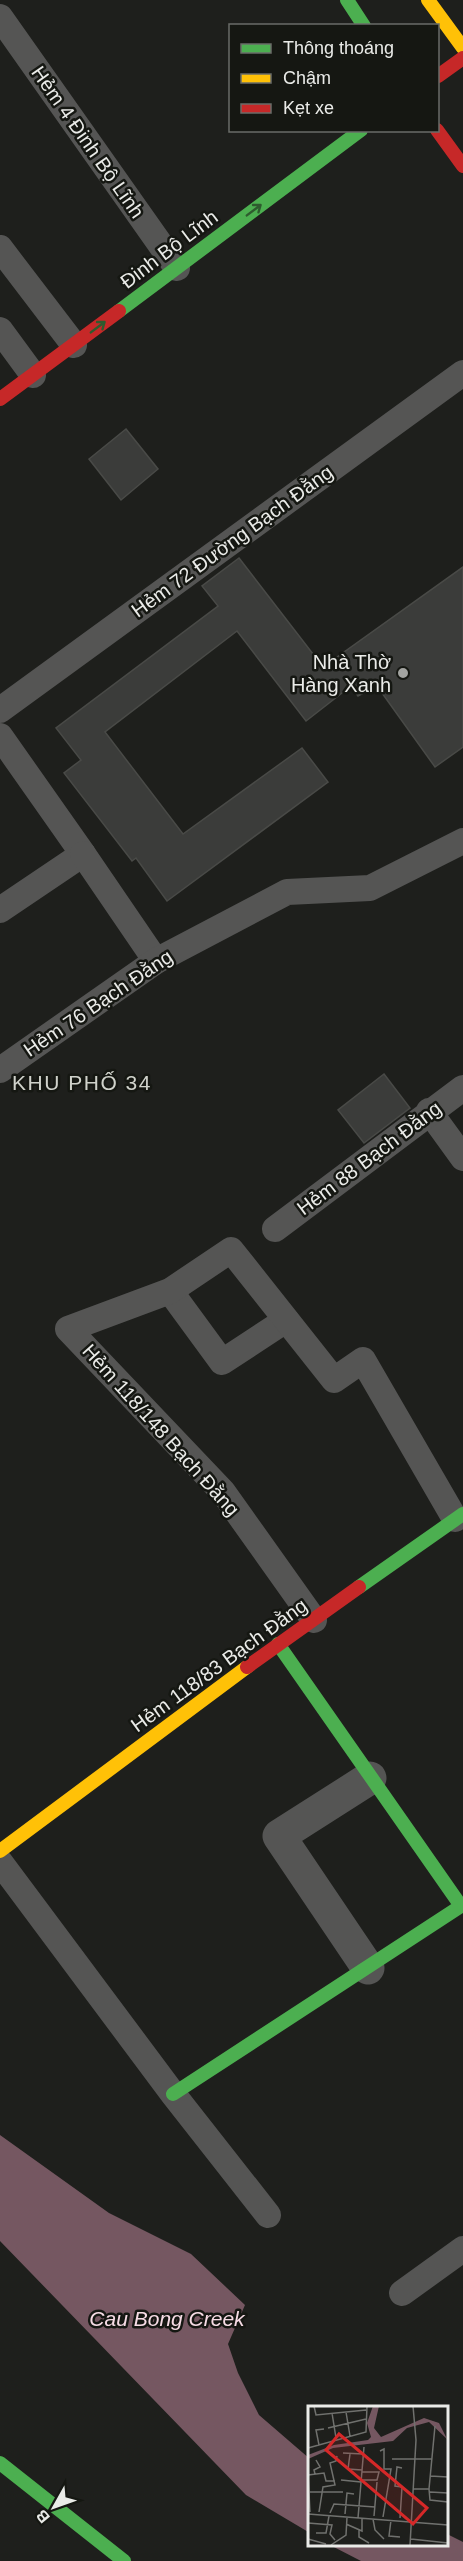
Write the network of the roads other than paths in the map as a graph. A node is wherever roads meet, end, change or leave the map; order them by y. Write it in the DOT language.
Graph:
graph roads {
  1 [pos="347,0"];
  2 [pos="428,0"];
  3 [pos="0,17"];
  4 [pos="363,24"];
  5 [pos="463,48"];
  6 [pos="463,58"];
  7 [pos="439,75"];
  8 [pos="359,132"];
  9 [pos="438,132"];
  10 [pos="463,166"];
  11 [pos="0,248"];
  12 [pos="177,268"];
  13 [pos="0,330"];
  14 [pos="74,345"];
  15 [pos="463,373"];
  16 [pos="33,375"];
  17 [pos="0,399"];
  18 [pos="0,710"];
  19 [pos="0,736"];
  20 [pos="463,842"];
  21 [pos="83,854"];
  22 [pos="0,910"];
  23 [pos="156,961"];
  24 [pos="0,1070"];
  25 [pos="463,1088"];
  26 [pos="429,1111"];
  27 [pos="463,1158"];
  28 [pos="275,1229"];
  29 [pos="170,1291"];
  30 [pos="286,1320"];
  31 [pos="459,1517"];
  32 [pos="314,1620"];
  33 [pos="278,1644"];
  34 [pos="370,1778"];
  35 [pos="0,1851"];
  36 [pos="0,1862"];
  37 [pos="462,1907"];
  38 [pos="368,1968"];
  39 [pos="173,2094"];
  40 [pos="268,2216"];
  41 [pos="463,2249"];
  42 [pos="402,2293"];
  43 [pos="0,2463"];
  44 [pos="110,2557"];
  1 -- 4 [label="street"];
  2 -- 5 [label="street"];
  3 -- 12 [label="lane, Hẻm 4 Đinh Bộ Lĩnh"];
  6 -- 7 [label="street"];
  12 -- 8 [label="street, Đinh Bộ Lĩnh, one-way"];
  9 -- 10 [label="street"];
  11 -- 14 [label="lane"];
  14 -- 12 [label="street, Đinh Bộ Lĩnh, one-way"];
  13 -- 16 [label="lane"];
  14 -- 16 [label="street, Đinh Bộ Lĩnh"];
  15 -- 18 [label="lane, Hẻm 72 Đường Bạch Đằng"];
  16 -- 17 [label="street, Đinh Bộ Lĩnh"];
  19 -- 21 [label="lane"];
  20 -- 23 [label="lane, Hẻm 76 Bạch Đằng"];
  21 -- 22 [label="lane"];
  21 -- 23 [label="lane"];
  23 -- 24 [label="lane, Hẻm 76 Bạch Đằng"];
  25 -- 26 [label="lane, Hẻm 88 Bạch Đằng"];
  26 -- 27 [label="lane"];
  26 -- 28 [label="lane, Hẻm 88 Bạch Đằng"];
  29 -- 30 [label="lane"];
  29 -- 30 [label="lane"];
  29 -- 32 [label="lane, Hẻm 118/148 Bạch Đằng"];
  30 -- 31 [label="lane"];
  31 -- 32 [label="street, Hẻm 118/83 Bạch Đằng"];
  32 -- 33 [label="street, Hẻm 118/83 Bạch Đằng"];
  33 -- 34 [label="street"];
  33 -- 35 [label="street, Hẻm 118/83 Bạch Đằng"];
  34 -- 37 [label="street"];
  34 -- 38 [label="street"];
  36 -- 39 [label="lane"];
  37 -- 38 [label="street"];
  38 -- 39 [label="street"];
  39 -- 40 [label="lane"];
  41 -- 42 [label="lane"];
  43 -- 44 [label="street"];
}
